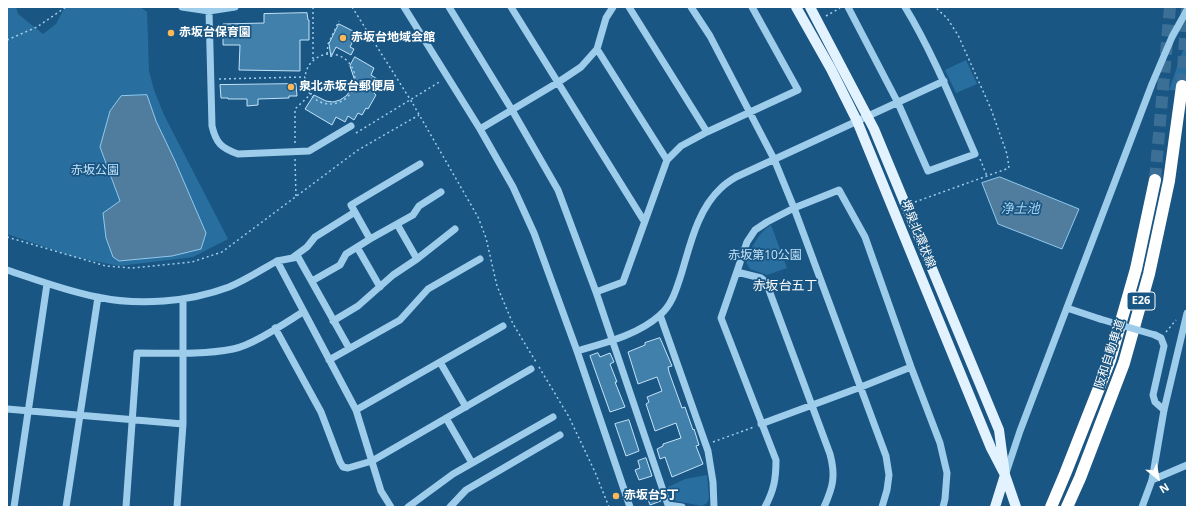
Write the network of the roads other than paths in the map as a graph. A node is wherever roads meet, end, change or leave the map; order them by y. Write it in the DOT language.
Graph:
graph roads {
  1 [pos="182,7"];
  2 [pos="235,7"];
  3 [pos="404,7"];
  4 [pos="449,7"];
  5 [pos="511,7"];
  6 [pos="613,7"];
  7 [pos="629,7"];
  8 [pos="691,7"];
  9 [pos="752,7"];
  10 [pos="796,7"];
  11 [pos="810,7"];
  12 [pos="848,7"];
  13 [pos="905,7"];
  14 [pos="1187,10"];
  15 [pos="209,11"];
  16 [pos="597,49"];
  17 [pos="944,81"];
  18 [pos="558,83"];
  19 [pos="1182,86"];
  20 [pos="898,103"];
  21 [pos="512,110"];
  22 [pos="750,112"];
  23 [pos="868,116"];
  24 [pos="857,121"];
  25 [pos="351,126"];
  26 [pos="480,130"];
  27 [pos="707,132"];
  28 [pos="774,159"];
  29 [pos="667,160"];
  30 [pos="420,164"];
  31 [pos="1155,180"];
  32 [pos="441,192"];
  33 [pos="794,208"];
  34 [pos="355,212"];
  35 [pos="644,221"];
  36 [pos="397,224"];
  37 [pos="455,229"];
  38 [pos="370,239"];
  39 [pos="357,247"];
  40 [pos="291,258"];
  41 [pos="417,259"];
  42 [pos="480,259"];
  43 [pos="277,261"];
  44 [pos="7,270"];
  45 [pos="737,272"];
  46 [pos="312,281"];
  47 [pos="47,284"];
  48 [pos="380,287"];
  49 [pos="596,292"];
  50 [pos="98,297"];
  51 [pos="183,300"];
  52 [pos="1067,308"];
  53 [pos="303,312"];
  54 [pos="1187,313"];
  55 [pos="660,315"];
  56 [pos="333,320"];
  57 [pos="503,326"];
  58 [pos="275,328"];
  59 [pos="612,340"];
  60 [pos="349,348"];
  61 [pos="577,351"];
  62 [pos="182,353"];
  63 [pos="329,360"];
  64 [pos="440,362"];
  65 [pos="911,367"];
  66 [pos="531,369"];
  67 [pos="861,387"];
  68 [pos="811,406"];
  69 [pos="466,407"];
  70 [pos="7,409"];
  71 [pos="356,410"];
  72 [pos="1164,410"];
  73 [pos="28,411"];
  74 [pos="81,416"];
  75 [pos="553,417"];
  76 [pos="446,418"];
  77 [pos="133,421"];
  78 [pos="183,424"];
  79 [pos="762,424"];
  80 [pos="560,435"];
  81 [pos="372,461"];
  82 [pos="472,463"];
  83 [pos="1187,465"];
  84 [pos="1005,475"];
  85 [pos="1152,480"];
  86 [pos="14,507"];
  87 [pos="66,507"];
  88 [pos="126,507"];
  89 [pos="177,507"];
  90 [pos="391,507"];
  91 [pos="408,507"];
  92 [pos="450,507"];
  93 [pos="630,507"];
  94 [pos="682,507"];
  95 [pos="714,507"];
  96 [pos="765,507"];
  97 [pos="824,507"];
  98 [pos="882,507"];
  99 [pos="943,507"];
  100 [pos="995,507"];
  101 [pos="1016,507"];
  102 [pos="1051,507"];
  103 [pos="1067,507"];
  104 [pos="1142,507"];
  1 -- 15 [label="street"];
  2 -- 15 [label="street"];
  3 -- 26 [label="street"];
  4 -- 21 [label="street"];
  5 -- 18 [label="street"];
  6 -- 16 [label="street"];
  7 -- 27 [label="street"];
  8 -- 22 [label="street"];
  9 -- 22 [label="street"];
  10 -- 24 [label="main road, 堺泉北環状線"];
  11 -- 23 [label="main road, 堺泉北環状線"];
  12 -- 20 [label="street"];
  13 -- 17 [label="street"];
  14 -- 52 [label="street"];
  15 -- 25 [label="street"];
  16 -- 18 [label="street"];
  16 -- 29 [label="street"];
  17 -- 20 [label="street"];
  17 -- 20 [label="street"];
  18 -- 21 [label="street"];
  18 -- 35 [label="street"];
  19 -- 103 [label="highway, 阪和自動車道 / E26"];
  20 -- 23 [label="street"];
  21 -- 26 [label="street"];
  21 -- 49 [label="street"];
  22 -- 27 [label="street"];
  22 -- 28 [label="street"];
  23 -- 24 [label="street"];
  23 -- 84 [label="main road, 堺泉北環状線"];
  24 -- 28 [label="street"];
  24 -- 84 [label="main road, 堺泉北環状線"];
  26 -- 61 [label="street"];
  27 -- 29 [label="street"];
  28 -- 33 [label="street"];
  28 -- 55 [label="street"];
  29 -- 35 [label="street"];
  30 -- 34 [label="street"];
  31 -- 102 [label="highway, 阪和自動車道 / E26"];
  32 -- 36 [label="street"];
  33 -- 45 [label="street"];
  33 -- 65 [label="street"];
  33 -- 67 [label="street"];
  34 -- 38 [label="street"];
  34 -- 40 [label="street"];
  35 -- 49 [label="street"];
  36 -- 38 [label="street"];
  36 -- 41 [label="street"];
  37 -- 41 [label="street"];
  38 -- 39 [label="street"];
  39 -- 46 [label="street"];
  39 -- 48 [label="street"];
  40 -- 43 [label="street"];
  40 -- 46 [label="street"];
  41 -- 48 [label="street"];
  42 -- 60 [label="street"];
  43 -- 51 [label="street"];
  43 -- 53 [label="street"];
  44 -- 47 [label="street"];
  45 -- 68 [label="street"];
  45 -- 79 [label="street"];
  46 -- 56 [label="street"];
  47 -- 50 [label="street"];
  47 -- 73 [label="street"];
  48 -- 56 [label="street"];
  49 -- 59 [label="street"];
  50 -- 51 [label="street"];
  50 -- 74 [label="street"];
  51 -- 62 [label="street"];
  52 -- 72 [label="street, bridge"];
  52 -- 84 [label="street"];
  53 -- 58 [label="street"];
  53 -- 63 [label="street"];
  54 -- 72 [label="street"];
  55 -- 59 [label="street"];
  55 -- 95 [label="street"];
  56 -- 60 [label="street"];
  57 -- 64 [label="street"];
  58 -- 62 [label="street"];
  58 -- 81 [label="street"];
  59 -- 61 [label="street"];
  59 -- 94 [label="street"];
  60 -- 63 [label="street"];
  61 -- 93 [label="street"];
  62 -- 77 [label="street"];
  62 -- 78 [label="street"];
  63 -- 71 [label="street"];
  64 -- 69 [label="street"];
  64 -- 71 [label="street"];
  65 -- 67 [label="street"];
  65 -- 99 [label="street"];
  66 -- 69 [label="street"];
  67 -- 68 [label="street"];
  67 -- 98 [label="street"];
  68 -- 79 [label="street"];
  68 -- 97 [label="street"];
  69 -- 76 [label="street"];
  70 -- 73 [label="street"];
  71 -- 81 [label="street"];
  72 -- 85 [label="street"];
  73 -- 74 [label="street"];
  73 -- 86 [label="street"];
  74 -- 77 [label="street"];
  74 -- 87 [label="street"];
  75 -- 82 [label="street"];
  76 -- 81 [label="street"];
  76 -- 82 [label="street"];
  77 -- 78 [label="street"];
  77 -- 88 [label="street"];
  78 -- 89 [label="street"];
  79 -- 96 [label="street"];
  80 -- 92 [label="street"];
  81 -- 90 [label="street"];
  82 -- 91 [label="street"];
  83 -- 85 [label="street"];
  84 -- 100 [label="main road, 堺泉北環状線"];
  84 -- 101 [label="main road"];
  85 -- 104 [label="street"];
}
